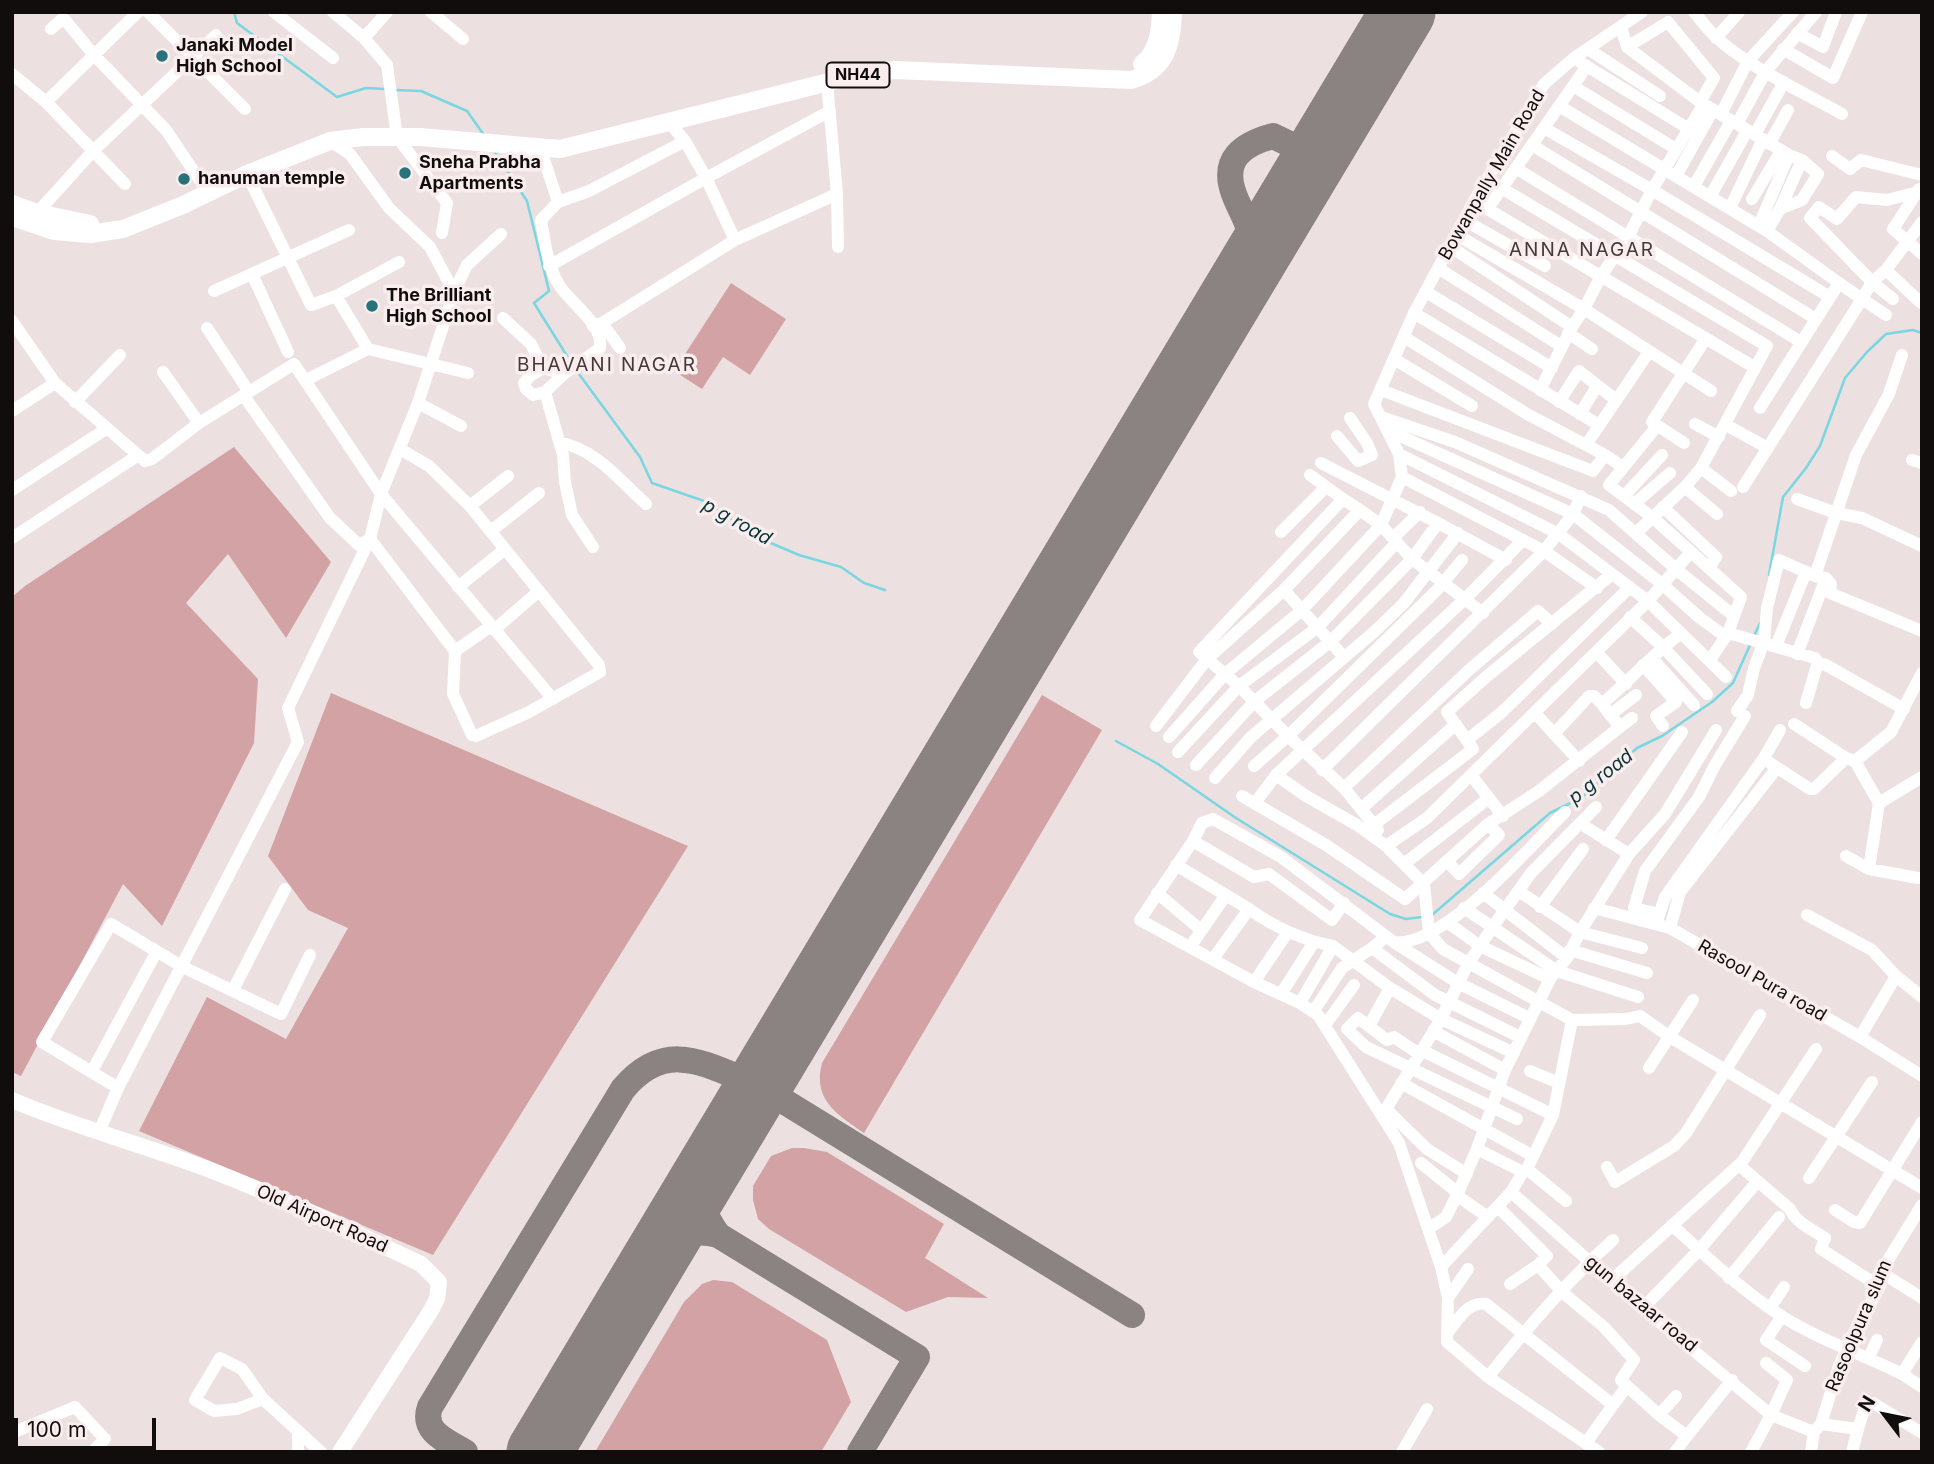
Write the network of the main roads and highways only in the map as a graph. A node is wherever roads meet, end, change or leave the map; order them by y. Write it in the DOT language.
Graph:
graph roads {
  1 [pos="1161,12"];
  2 [pos="1173,12"];
  3 [pos="396,132"];
  4 [pos="506,139"];
  5 [pos="12,204"];
  6 [pos="12,217"];
  7 [pos="12,1100"];
  8 [pos="340,1452"];
  1 -- 4 [label="highway, NH44"];
  2 -- 4 [label="highway, NH44"];
  3 -- 4 [label="highway, NH44"];
  3 -- 5 [label="highway, NH44"];
  3 -- 6 [label="highway, NH44"];
  7 -- 8 [label="main road, Old Airport Road"];
}
